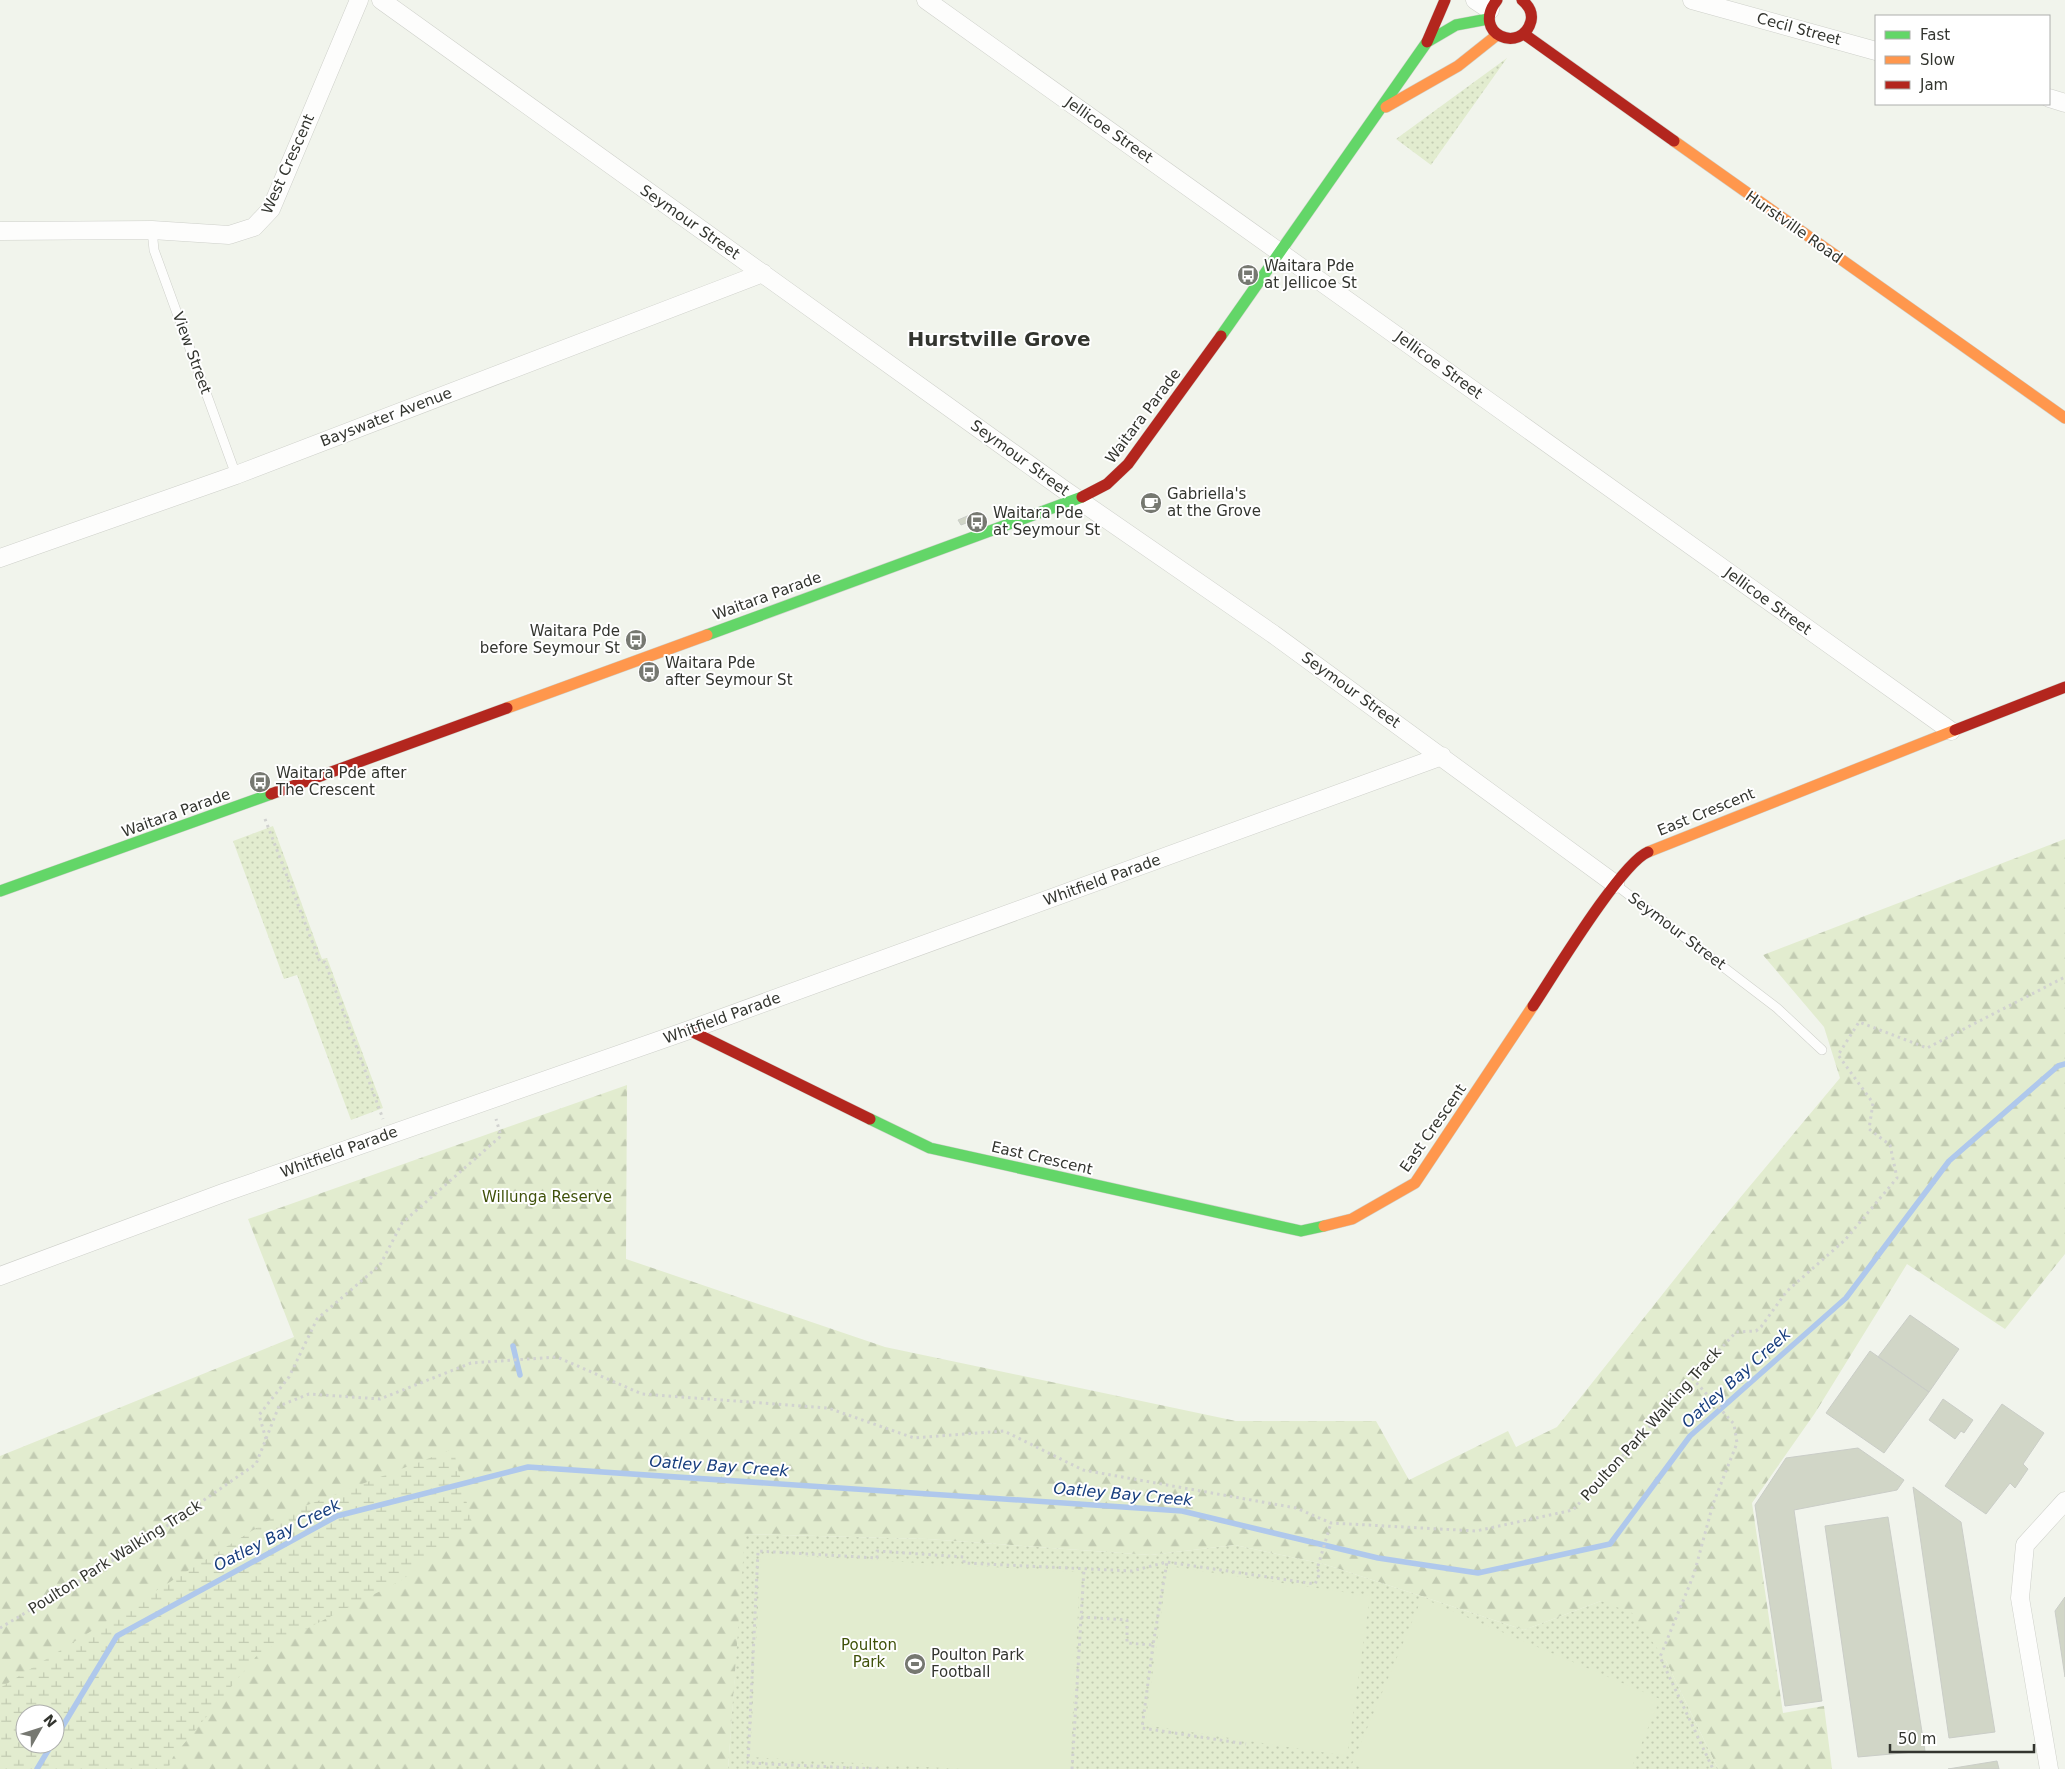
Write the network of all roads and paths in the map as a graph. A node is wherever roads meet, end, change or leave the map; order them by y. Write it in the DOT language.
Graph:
graph roads {
  1 [pos="359,0"];
  2 [pos="381,0"];
  3 [pos="926,0"];
  4 [pos="1444,0"];
  5 [pos="1522,0"];
  6 [pos="1692,0"];
  7 [pos="1487,7"];
  8 [pos="1524,34"];
  9 [pos="1497,36"];
  10 [pos="1427,42"];
  11 [pos="1875,51"];
  12 [pos="2050,98"];
  13 [pos="2065,103"];
  14 [pos="1381,110"];
  15 [pos="152,230"];
  16 [pos="0,231"];
  17 [pos="1281,253"];
  18 [pos="763,274"];
  19 [pos="2065,418"];
  20 [pos="236,474"];
  21 [pos="1078,499"];
  22 [pos="2,556"];
  23 [pos="2065,687"];
  24 [pos="1951,731"];
  25 [pos="1442,756"];
  26 [pos="258,800"];
  27 [pos="1615,884"];
  28 [pos="0,891"];
  29 [pos="2065,977"];
  30 [pos="689,1030"];
  31 [pos="1822,1050"];
  32 [pos="496,1119"];
  33 [pos="389,1134"];
  34 [pos="0,1276"];
  35 [pos="1692,1378"];
  36 [pos="266,1439"];
  37 [pos="2065,1501"];
  38 [pos="1331,1523"];
  39 [pos="1167,1562"];
  40 [pos="1084,1569"];
  41 [pos="1081,1617"];
  42 [pos="0,1628"];
  43 [pos="1154,1645"];
  44 [pos="1246,1744"];
  45 [pos="878,1769"];
  46 [pos="1072,1769"];
  47 [pos="1713,1769"];
  48 [pos="2049,1769"];
  1 -- 15 [label="street, West Crescent"];
  2 -- 18 [label="street, Seymour Street"];
  3 -- 17 [label="street, Jellicoe Street"];
  4 -- 10 [label="street"];
  5 -- 8 [label="street"];
  6 -- 11 [label="street, Cecil Street"];
  7 -- 9 [label="street"];
  7 -- 10 [label="street, Waitara Parade"];
  8 -- 9 [label="street"];
  8 -- 19 [label="street, Hurstville Road"];
  9 -- 14 [label="street, Waitara Parade"];
  10 -- 14 [label="street, Waitara Parade"];
  12 -- 13 [label="street"];
  14 -- 17 [label="street, Waitara Parade"];
  15 -- 16 [label="street, West Crescent"];
  15 -- 20 [label="lane, View Street"];
  17 -- 21 [label="street, Waitara Parade"];
  17 -- 24 [label="street, Jellicoe Street"];
  18 -- 20 [label="street, Bayswater Avenue"];
  18 -- 21 [label="street, Seymour Street"];
  20 -- 22 [label="street, Bayswater Avenue"];
  21 -- 25 [label="street, Seymour Street"];
  21 -- 26 [label="street, Waitara Parade"];
  23 -- 24 [label="street, East Crescent"];
  24 -- 27 [label="street, East Crescent"];
  25 -- 27 [label="street, Seymour Street"];
  25 -- 30 [label="street, Whitfield Parade"];
  26 -- 28 [label="street, Waitara Parade"];
  26 -- 33 [label="path"];
  27 -- 30 [label="street, East Crescent"];
  27 -- 31 [label="lane, Seymour Street"];
  29 -- 35 [label="path, Poulton Park Walking Track"];
  30 -- 33 [label="street, Whitfield Parade"];
  32 -- 36 [label="path"];
  33 -- 34 [label="street, Whitfield Parade"];
  35 -- 38 [label="path, Poulton Park Walking Track"];
  35 -- 47 [label="path"];
  36 -- 38 [label="path, Poulton Park Walking Track"];
  36 -- 42 [label="path, Poulton Park Walking Track"];
  37 -- 48 [label="street"];
  38 -- 39 [label="path"];
  39 -- 40 [label="path"];
  39 -- 43 [label="path"];
  40 -- 41 [label="path"];
  40 -- 45 [label="path"];
  41 -- 43 [label="path"];
  41 -- 46 [label="path"];
  43 -- 44 [label="path"];
}
